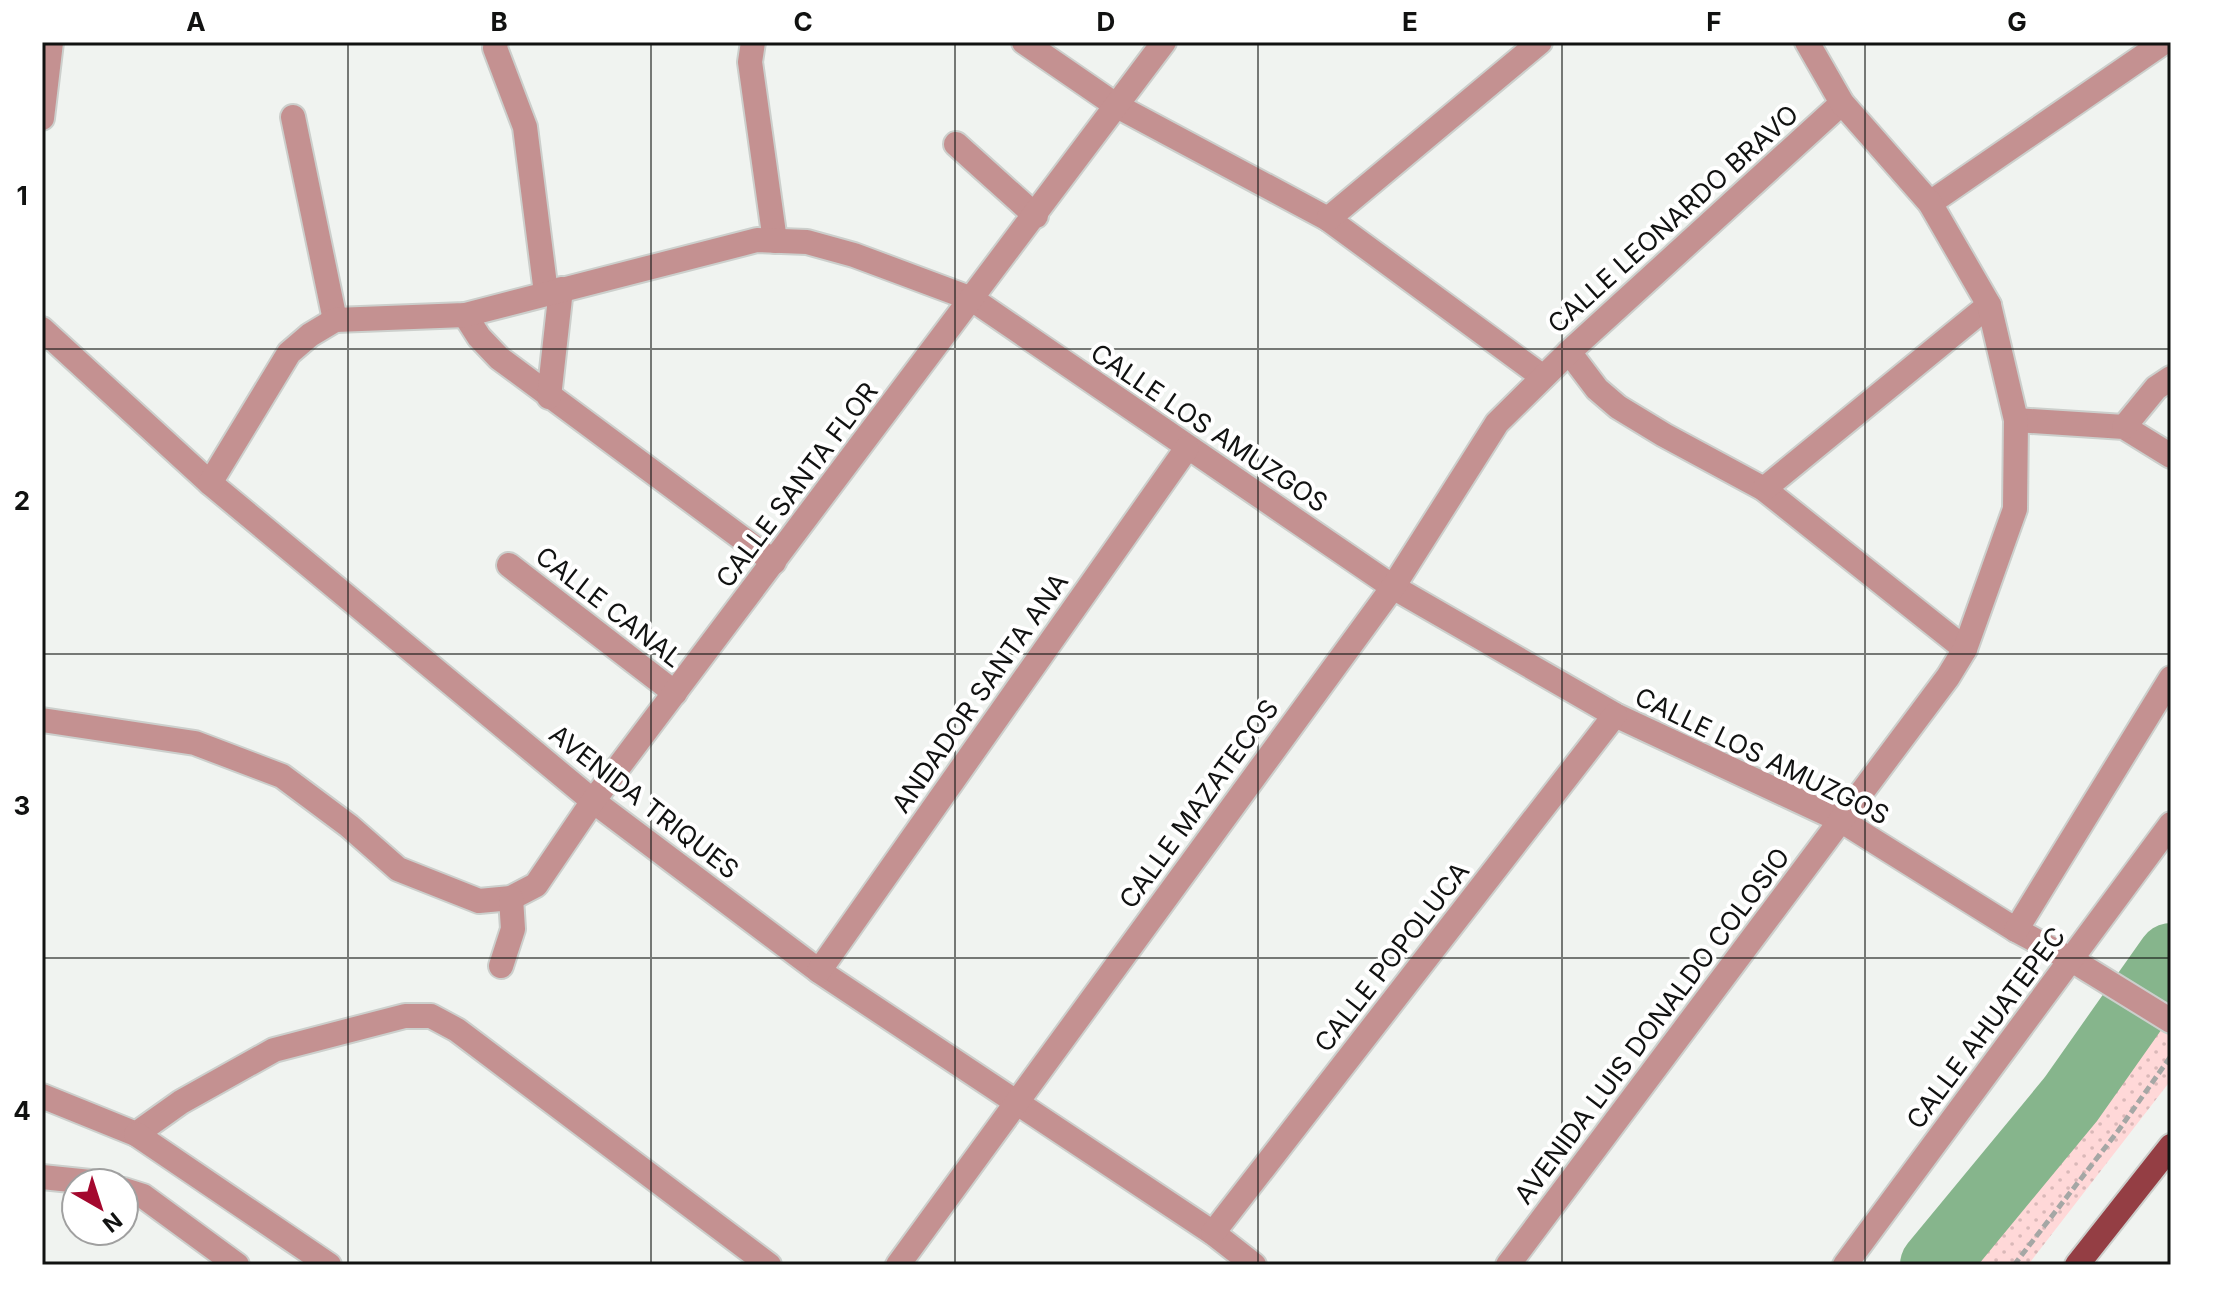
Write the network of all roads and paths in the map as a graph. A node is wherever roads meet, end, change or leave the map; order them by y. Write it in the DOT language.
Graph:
graph roads {
  1 [pos="496,42"];
  2 [pos="1024,42"];
  3 [pos="1164,42"];
  4 [pos="1540,42"];
  5 [pos="1807,42"];
  6 [pos="2164,42"];
  7 [pos="59,43"];
  8 [pos="751,48"];
  9 [pos="1842,103"];
  10 [pos="1117,106"];
  11 [pos="293,117"];
  12 [pos="42,118"];
  13 [pos="956,144"];
  14 [pos="1930,203"];
  15 [pos="1036,216"];
  16 [pos="1328,219"];
  17 [pos="775,241"];
  18 [pos="554,291"];
  19 [pos="972,299"];
  20 [pos="1989,305"];
  21 [pos="465,315"];
  22 [pos="335,320"];
  23 [pos="42,329"];
  24 [pos="1569,352"];
  25 [pos="1543,377"];
  26 [pos="2171,378"];
  27 [pos="549,397"];
  28 [pos="2016,420"];
  29 [pos="2124,427"];
  30 [pos="1187,448"];
  31 [pos="2171,456"];
  32 [pos="210,483"];
  33 [pos="1764,489"];
  34 [pos="774,562"];
  35 [pos="509,565"];
  36 [pos="1393,587"];
  37 [pos="1965,649"];
  38 [pos="2171,678"];
  39 [pos="675,693"];
  40 [pos="1615,715"];
  41 [pos="42,720"];
  42 [pos="593,801"];
  43 [pos="1842,821"];
  44 [pos="2171,824"];
  45 [pos="511,898"];
  46 [pos="2016,930"];
  47 [pos="2072,960"];
  48 [pos="501,966"];
  49 [pos="819,971"];
  50 [pos="2171,1021"];
  51 [pos="2171,1056"];
  52 [pos="42,1096"];
  53 [pos="1015,1101"];
  54 [pos="136,1134"];
  55 [pos="2171,1146"];
  56 [pos="140,1195"];
  57 [pos="1213,1233"];
  58 [pos="316,1263"];
  59 [pos="237,1265"];
  60 [pos="769,1265"];
  61 [pos="898,1265"];
  62 [pos="1254,1265"];
  63 [pos="1508,1265"];
  64 [pos="1845,1265"];
  65 [pos="2014,1265"];
  66 [pos="2077,1265"];
  1 -- 18 [label="street"];
  2 -- 10 [label="street"];
  3 -- 10 [label="street, CALLE SANTA FLOR"];
  4 -- 16 [label="street"];
  5 -- 9 [label="street, AVENIDA LUIS DONALDO COLOSIO"];
  6 -- 14 [label="street"];
  7 -- 12 [label="street"];
  8 -- 17 [label="street"];
  9 -- 14 [label="street, AVENIDA LUIS DONALDO COLOSIO"];
  9 -- 24 [label="street, CALLE LEONARDO BRAVO"];
  10 -- 15 [label="street, CALLE SANTA FLOR"];
  10 -- 16 [label="street"];
  11 -- 22 [label="street"];
  13 -- 15 [label="street"];
  14 -- 20 [label="street, AVENIDA LUIS DONALDO COLOSIO"];
  15 -- 19 [label="street, CALLE SANTA FLOR"];
  16 -- 25 [label="street"];
  17 -- 18 [label="street, CALLE LOS AMUZGOS"];
  17 -- 19 [label="street, CALLE LOS AMUZGOS"];
  18 -- 21 [label="street, CALLE LOS AMUZGOS"];
  18 -- 27 [label="street"];
  19 -- 30 [label="street, CALLE LOS AMUZGOS"];
  19 -- 34 [label="street, CALLE SANTA FLOR"];
  20 -- 28 [label="street, AVENIDA LUIS DONALDO COLOSIO"];
  20 -- 33 [label="street"];
  21 -- 22 [label="street, CALLE LOS AMUZGOS"];
  21 -- 27 [label="street"];
  22 -- 32 [label="street"];
  23 -- 32 [label="street, AVENIDA TRIQUES"];
  24 -- 25 [label="street, CALLE LEONARDO BRAVO"];
  24 -- 33 [label="street"];
  25 -- 36 [label="street, CALLE MAZATECOS"];
  26 -- 29 [label="street"];
  27 -- 34 [label="street"];
  28 -- 29 [label="street"];
  28 -- 37 [label="street, AVENIDA LUIS DONALDO COLOSIO"];
  29 -- 31 [label="street"];
  30 -- 36 [label="street, CALLE LOS AMUZGOS"];
  30 -- 49 [label="street, ANDADOR SANTA ANA"];
  32 -- 42 [label="street, AVENIDA TRIQUES"];
  33 -- 37 [label="street"];
  34 -- 39 [label="street, CALLE SANTA FLOR"];
  35 -- 39 [label="street, CALLE CANAL"];
  36 -- 40 [label="street, CALLE LOS AMUZGOS"];
  36 -- 53 [label="street, CALLE MAZATECOS"];
  37 -- 43 [label="street, AVENIDA LUIS DONALDO COLOSIO"];
  38 -- 46 [label="street"];
  39 -- 42 [label="street, CALLE SANTA FLOR"];
  40 -- 43 [label="street, CALLE LOS AMUZGOS"];
  40 -- 57 [label="street, CALLE POPOLUCA"];
  41 -- 45 [label="street"];
  42 -- 45 [label="street, CALLE SANTA FLOR"];
  42 -- 49 [label="street, AVENIDA TRIQUES"];
  43 -- 46 [label="street, CALLE LOS AMUZGOS"];
  43 -- 63 [label="street, AVENIDA LUIS DONALDO COLOSIO"];
  44 -- 47 [label="street, CALLE AHUATEPEC"];
  45 -- 48 [label="street"];
  46 -- 47 [label="street, CALLE LOS AMUZGOS"];
  47 -- 50 [label="street, CALLE LOS AMUZGOS"];
  47 -- 64 [label="street, CALLE AHUATEPEC"];
  49 -- 53 [label="street, AVENIDA TRIQUES"];
  51 -- 65 [label="path"];
  52 -- 54 [label="street"];
  53 -- 57 [label="street, AVENIDA TRIQUES"];
  53 -- 61 [label="street, CALLE MAZATECOS"];
  54 -- 58 [label="street"];
  54 -- 60 [label="street"];
  55 -- 66 [label="main road"];
  56 -- 59 [label="street"];
  57 -- 62 [label="street, AVENIDA TRIQUES"];
}
